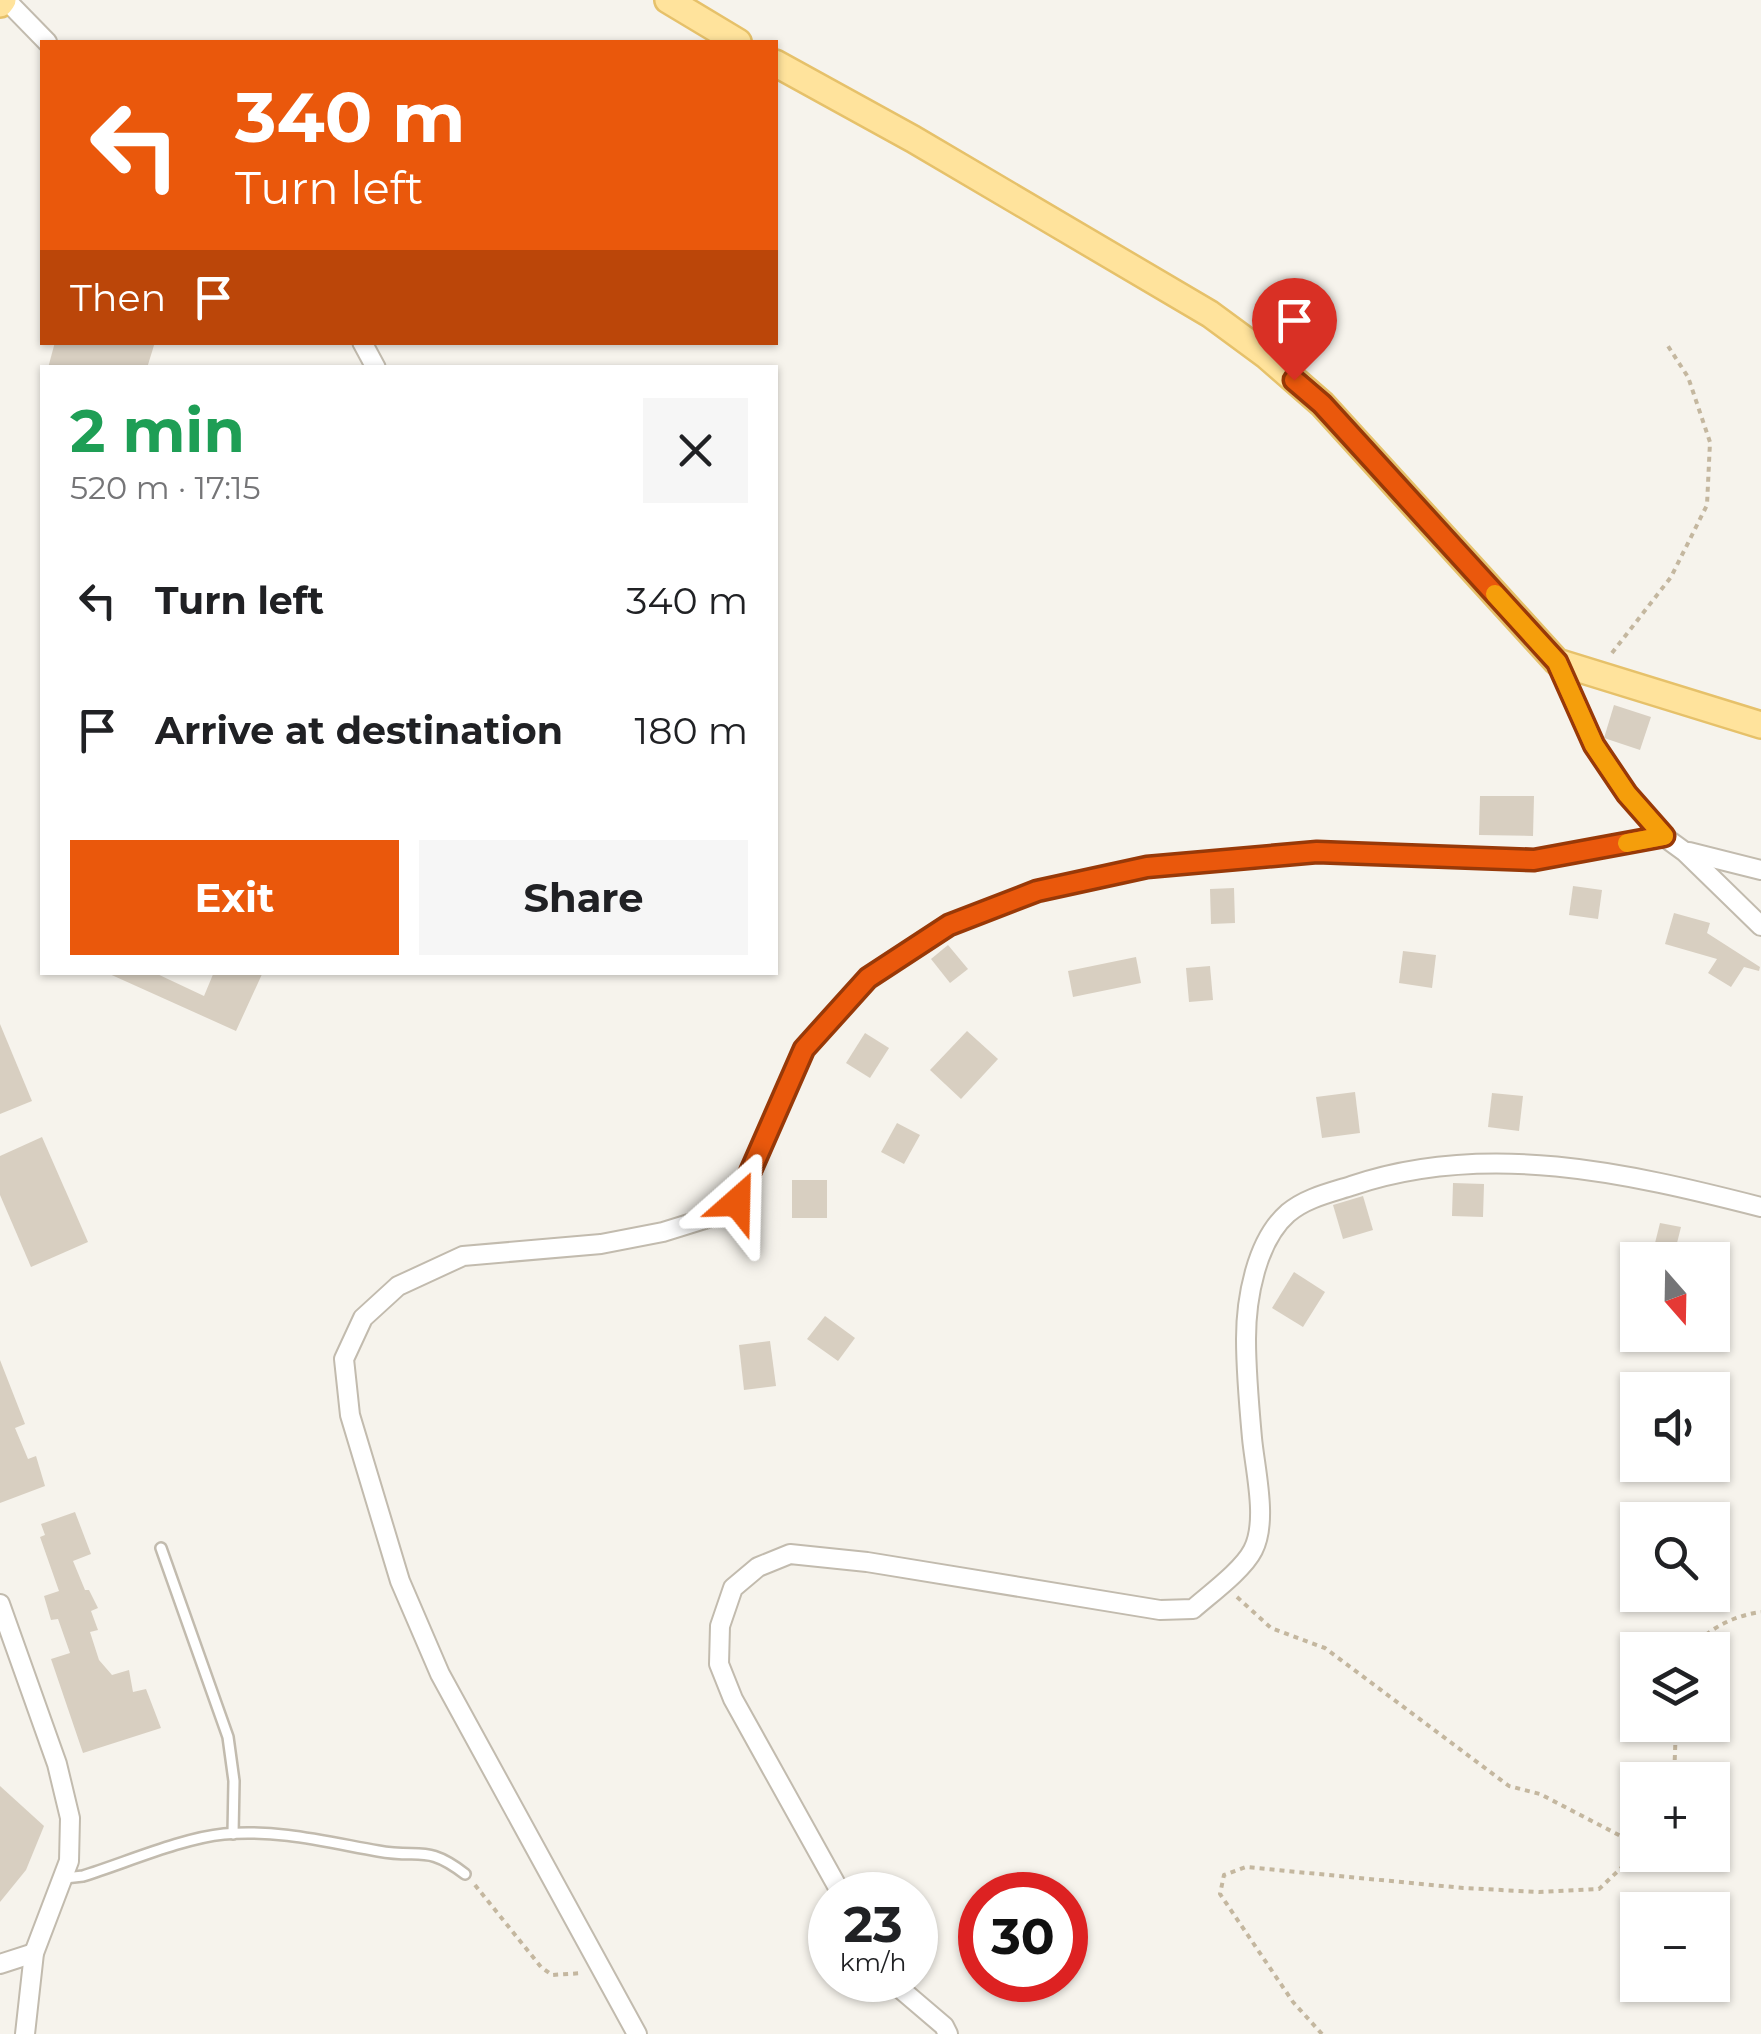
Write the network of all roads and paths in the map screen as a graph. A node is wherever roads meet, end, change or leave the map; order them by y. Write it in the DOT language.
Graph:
graph roads {
  1 [pos="668,0"];
  2 [pos="3,1"];
  3 [pos="45,40"];
  4 [pos="735,40"];
  5 [pos="778,65"];
  6 [pos="1666,342"];
  7 [pos="1557,662"];
  8 [pos="1597,673"];
  9 [pos="1761,725"];
  10 [pos="1664,836"];
  11 [pos="1686,852"];
  12 [pos="1761,870"];
  13 [pos="1761,926"];
  14 [pos="1761,1206"];
  15 [pos="161,1548"];
  16 [pos="1223,1583"];
  17 [pos="0,1604"];
  18 [pos="1761,1612"];
  19 [pos="1713,1632"];
  20 [pos="232,1834"];
  21 [pos="1620,1839"];
  22 [pos="1620,1867"];
  23 [pos="829,1872"];
  24 [pos="465,1874"];
  25 [pos="62,1878"];
  26 [pos="34,1953"];
  27 [pos="0,1964"];
  28 [pos="605,1979"];
  29 [pos="916,2002"];
  30 [pos="25,2034"];
  31 [pos="637,2034"];
  32 [pos="948,2034"];
  33 [pos="1322,2034"];
  1 -- 4 [label="main road"];
  2 -- 3 [label="street"];
  5 -- 7 [label="main road"];
  6 -- 8 [label="path"];
  7 -- 8 [label="main road"];
  7 -- 10 [label="street"];
  8 -- 9 [label="main road"];
  10 -- 11 [label="street"];
  10 -- 28 [label="street"];
  11 -- 12 [label="street"];
  11 -- 13 [label="street"];
  14 -- 16 [label="street"];
  15 -- 20 [label="lane"];
  16 -- 21 [label="path"];
  16 -- 23 [label="street"];
  17 -- 25 [label="street"];
  18 -- 19 [label="path"];
  20 -- 24 [label="lane"];
  20 -- 25 [label="lane"];
  22 -- 33 [label="path"];
  24 -- 28 [label="path"];
  25 -- 26 [label="street"];
  26 -- 27 [label="street"];
  26 -- 30 [label="street"];
  28 -- 31 [label="street"];
  29 -- 32 [label="street"];
}
